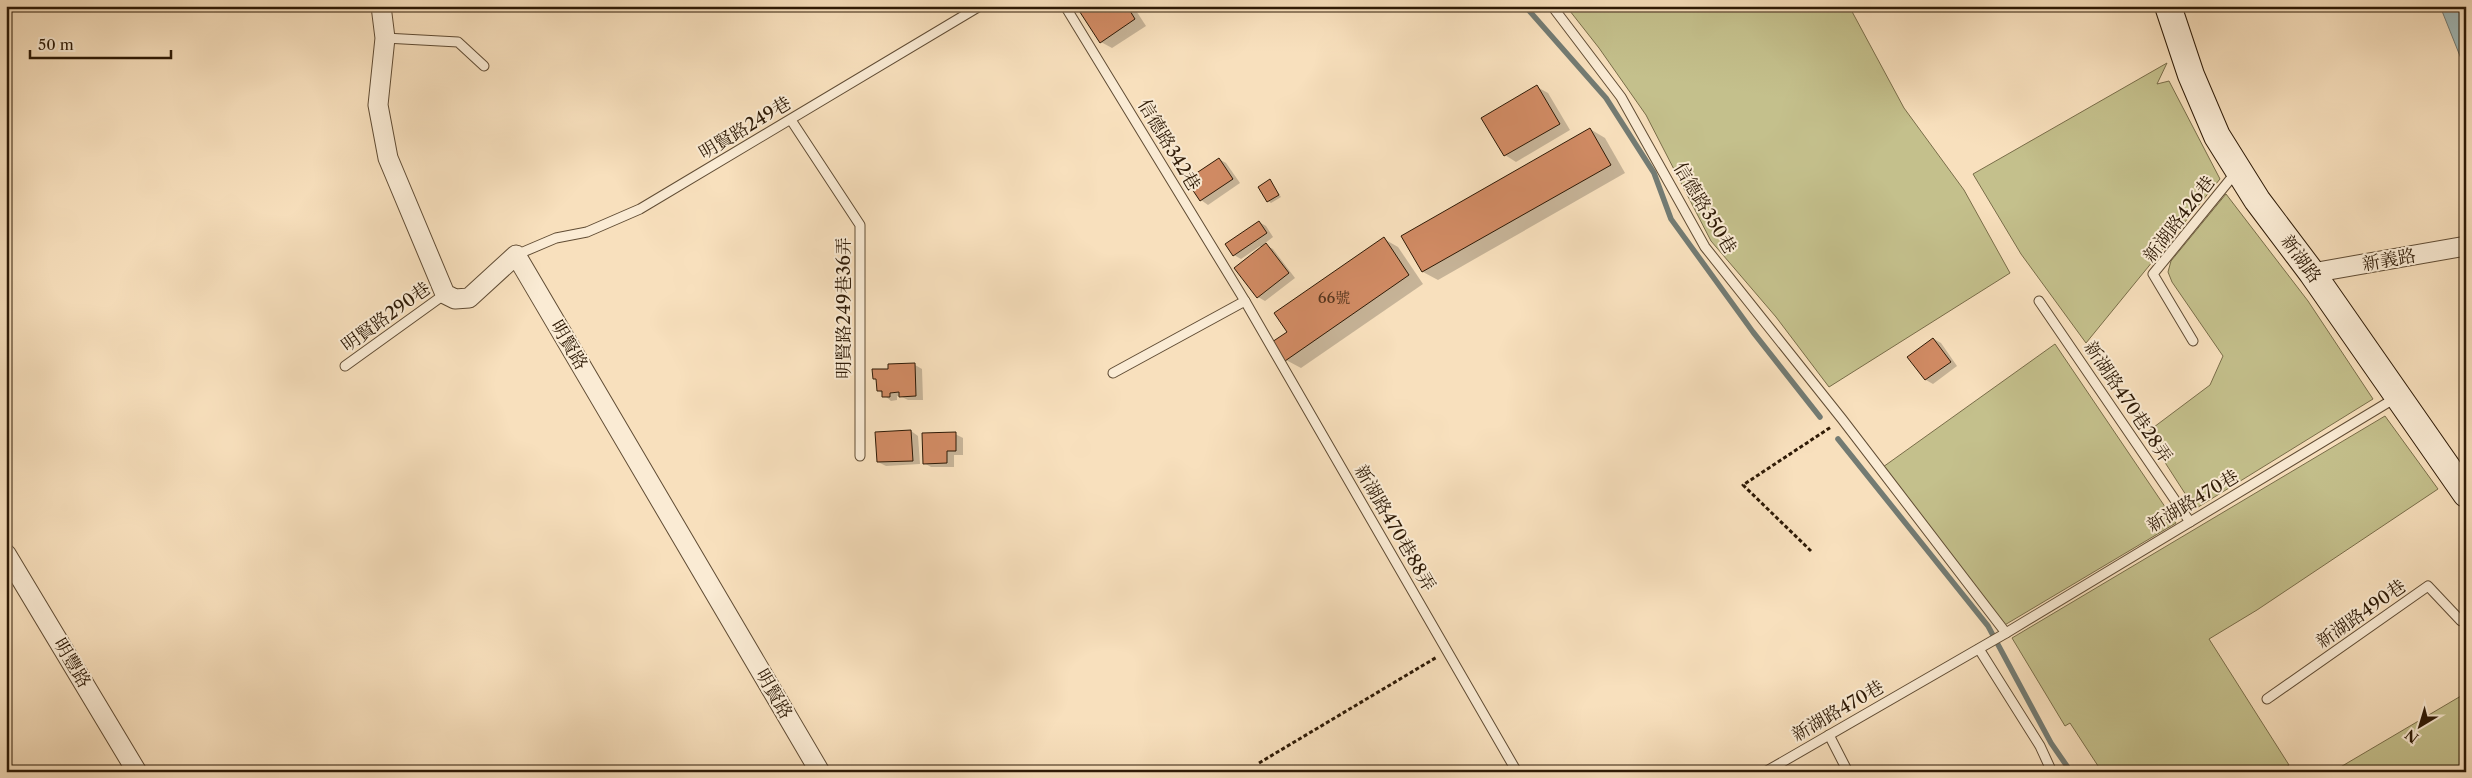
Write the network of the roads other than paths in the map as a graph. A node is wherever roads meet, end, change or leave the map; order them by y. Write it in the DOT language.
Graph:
graph roads {
  1 [pos="381,6"];
  2 [pos="980,6"];
  3 [pos="1065,6"];
  4 [pos="1552,6"];
  5 [pos="2168,6"];
  6 [pos="384,38"];
  7 [pos="484,66"];
  8 [pos="791,120"];
  9 [pos="2238,169"];
  10 [pos="2466,246"];
  11 [pos="516,255"];
  12 [pos="2312,273"];
  13 [pos="445,294"];
  14 [pos="1245,301"];
  15 [pos="2039,301"];
  16 [pos="2193,341"];
  17 [pos="345,366"];
  18 [pos="1113,373"];
  19 [pos="2397,397"];
  20 [pos="860,456"];
  21 [pos="2466,494"];
  22 [pos="2190,522"];
  23 [pos="6,554"];
  24 [pos="2466,616"];
  25 [pos="2006,633"];
  26 [pos="1979,649"];
  27 [pos="2267,699"];
  28 [pos="1829,735"];
  29 [pos="137,772"];
  30 [pos="820,772"];
  31 [pos="1517,772"];
  32 [pos="1765,772"];
  33 [pos="1848,772"];
  34 [pos="2052,772"];
  1 -- 6 [label="street"];
  2 -- 8 [label="lane, 明賢路249巷"];
  3 -- 14 [label="lane, 信德路342巷"];
  4 -- 25 [label="lane, 信德路350巷"];
  5 -- 9 [label="street, 新湖路"];
  6 -- 7 [label="lane"];
  6 -- 13 [label="street"];
  8 -- 11 [label="lane, 明賢路249巷"];
  8 -- 20 [label="lane, 明賢路249巷36弄"];
  9 -- 12 [label="street, 新湖路"];
  9 -- 16 [label="lane, 新湖路426巷"];
  10 -- 12 [label="street, 新義路"];
  11 -- 13 [label="street"];
  11 -- 30 [label="street, 明賢路"];
  12 -- 19 [label="street, 新湖路"];
  13 -- 17 [label="lane, 明賢路290巷"];
  14 -- 18 [label="lane"];
  14 -- 31 [label="lane, 新湖路470巷88弄"];
  15 -- 22 [label="lane, 新湖路470巷28弄"];
  19 -- 21 [label="street, 新湖路"];
  19 -- 22 [label="lane, 新湖路470巷"];
  22 -- 25 [label="lane, 新湖路470巷"];
  23 -- 29 [label="street, 明豐路"];
  24 -- 27 [label="lane, 新湖路490巷"];
  25 -- 26 [label="lane, 新湖路470巷"];
  26 -- 28 [label="lane, 新湖路470巷"];
  26 -- 34 [label="lane"];
  28 -- 32 [label="lane, 新湖路470巷"];
  28 -- 33 [label="lane"];
}
